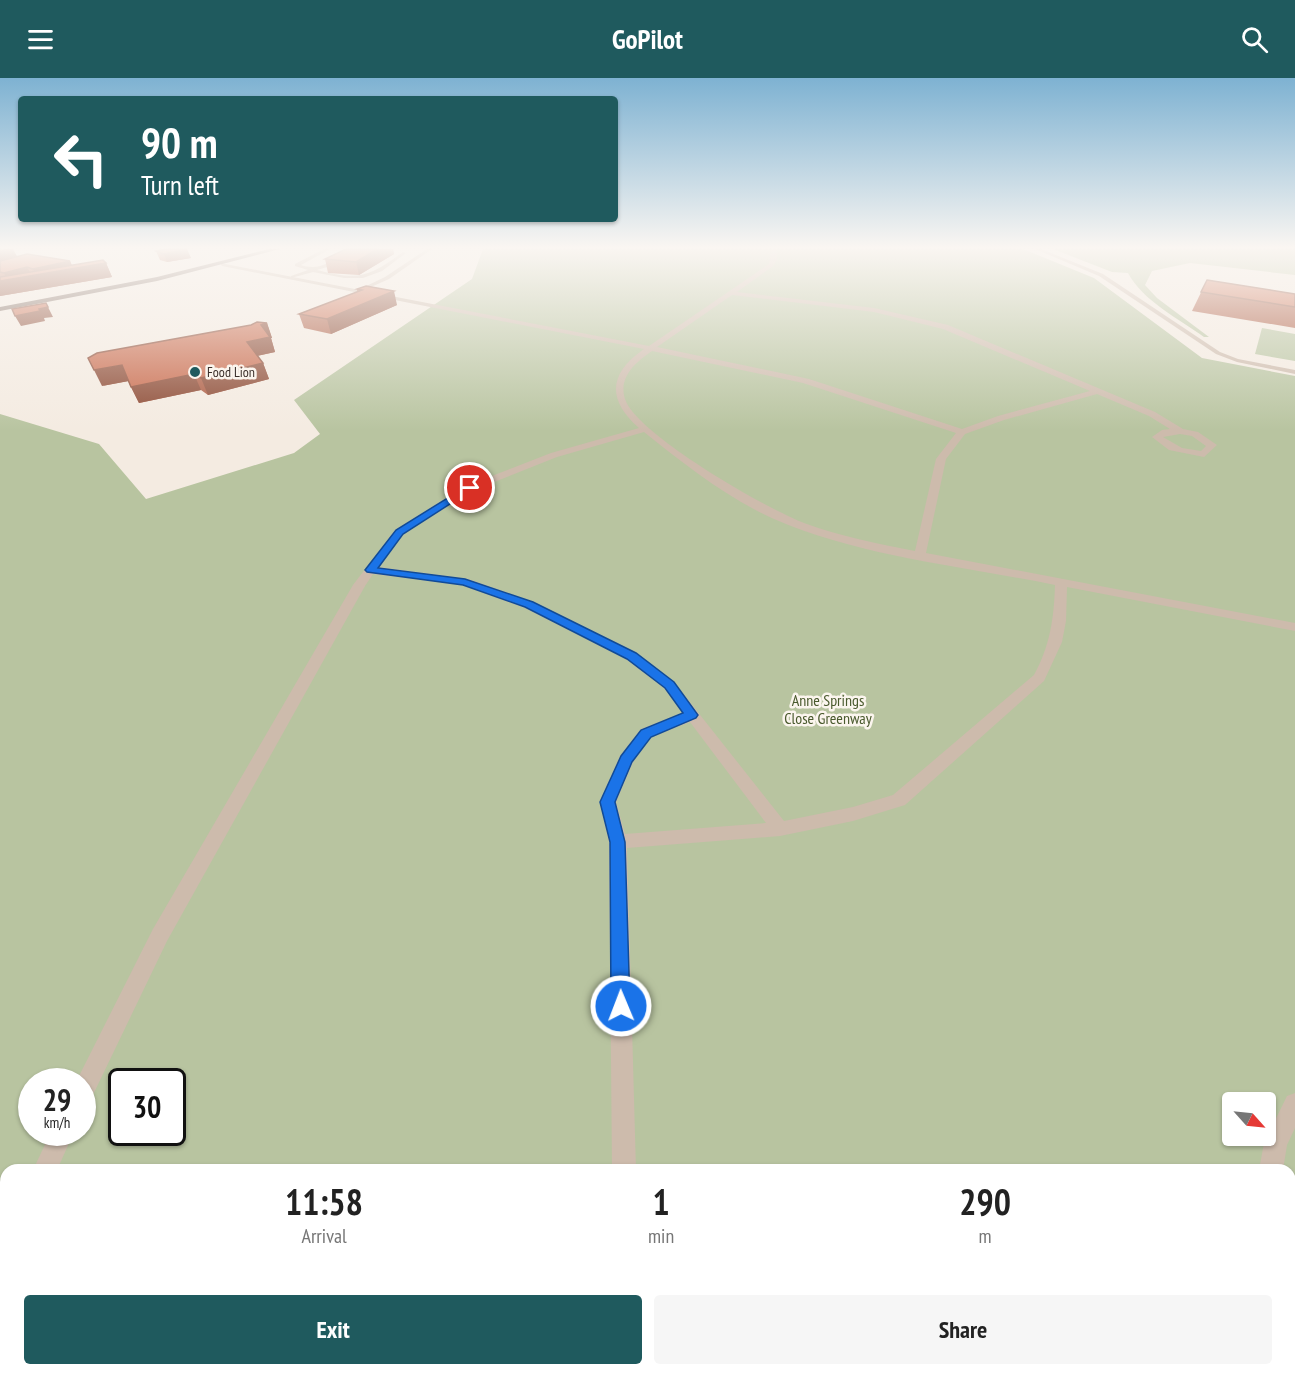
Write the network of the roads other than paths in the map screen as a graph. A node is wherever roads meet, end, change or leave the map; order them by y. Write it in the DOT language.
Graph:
graph roads {
  1 [pos="456,310"];
  2 [pos="708,310"];
  3 [pos="870,310"];
  4 [pos="1154,310"];
  5 [pos="650,349"];
  6 [pos="1295,372"];
  7 [pos="1099,391"];
  8 [pos="646,429"];
  9 [pos="1180,431"];
  10 [pos="962,432"];
  11 [pos="920,555"];
  12 [pos="370,570"];
  13 [pos="1061,583"];
  14 [pos="1295,627"];
  15 [pos="692,715"];
  16 [pos="780,829"];
  17 [pos="618,842"];
  18 [pos="94,1068"];
  19 [pos="1295,1104"];
  20 [pos="56,1146"];
  21 [pos="48,1164"];
  22 [pos="624,1164"];
  23 [pos="1272,1164"];
  1 -- 5 [label="street"];
  2 -- 5 [label="street"];
  3 -- 7 [label="street"];
  4 -- 6 [label="lane"];
  5 -- 8 [label="street"];
  5 -- 10 [label="street"];
  7 -- 9 [label="street"];
  7 -- 10 [label="street"];
  8 -- 11 [label="street"];
  8 -- 12 [label="street"];
  9 -- 9 [label="street"];
  10 -- 11 [label="street"];
  11 -- 13 [label="street"];
  12 -- 15 [label="street"];
  12 -- 18 [label="street"];
  13 -- 14 [label="street"];
  13 -- 16 [label="street"];
  15 -- 16 [label="street"];
  15 -- 17 [label="street"];
  16 -- 17 [label="street"];
  17 -- 22 [label="street"];
  19 -- 23 [label="street"];
  20 -- 21 [label="street"];
}
